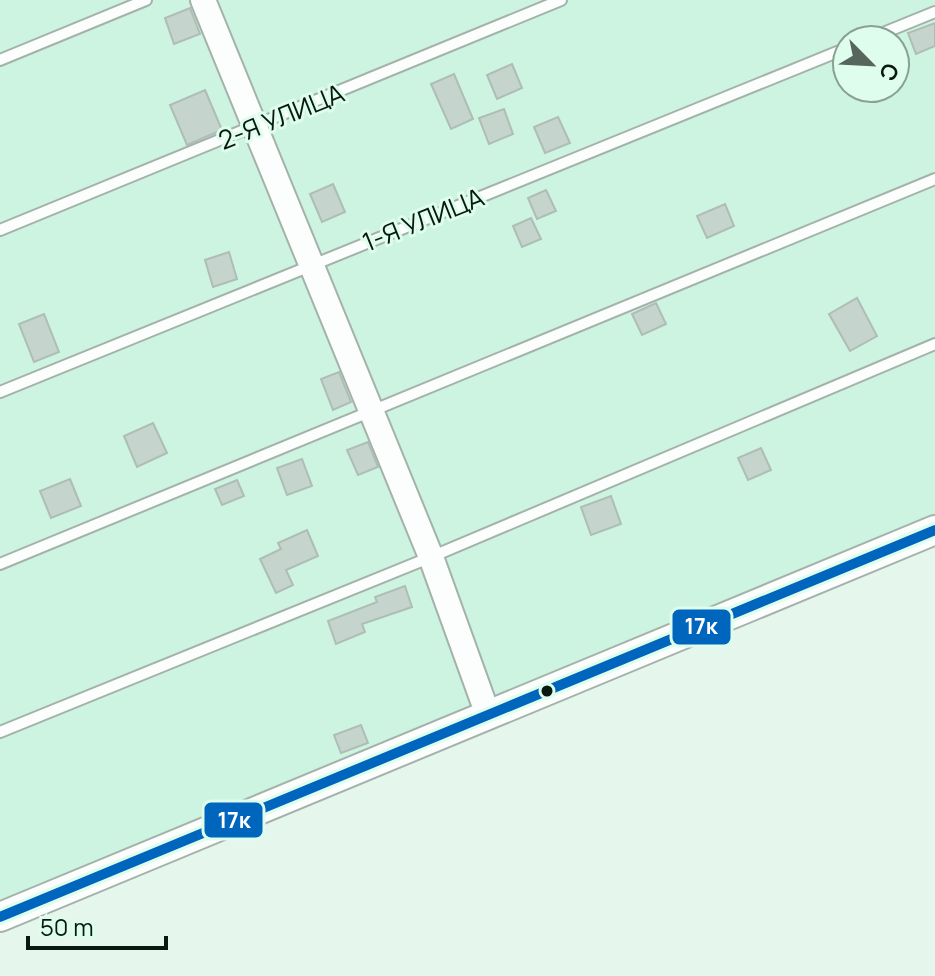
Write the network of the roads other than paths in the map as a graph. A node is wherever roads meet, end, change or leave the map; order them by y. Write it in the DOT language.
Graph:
graph roads {
  1 [pos="146,0"];
  2 [pos="203,0"];
  3 [pos="561,0"];
  4 [pos="935,12"];
  5 [pos="905,24"];
  6 [pos="831,54"];
  7 [pos="0,60"];
  8 [pos="254,127"];
  9 [pos="935,179"];
  10 [pos="0,230"];
  11 [pos="311,264"];
  12 [pos="935,344"];
  13 [pos="0,392"];
  14 [pos="371,413"];
  15 [pos="935,530"];
  16 [pos="431,557"];
  17 [pos="0,564"];
  18 [pos="488,715"];
  19 [pos="0,732"];
  20 [pos="0,917"];
  1 -- 7 [label="lane"];
  2 -- 8 [label="street"];
  3 -- 8 [label="lane, 2-Я УЛИЦА"];
  4 -- 5 [label="lane"];
  6 -- 11 [label="lane, 1-Я УЛИЦА"];
  8 -- 10 [label="lane, 2-Я УЛИЦА"];
  8 -- 11 [label="street"];
  9 -- 14 [label="lane"];
  11 -- 13 [label="lane, 1-Я УЛИЦА"];
  11 -- 14 [label="street"];
  12 -- 16 [label="lane"];
  14 -- 16 [label="street"];
  14 -- 17 [label="lane"];
  15 -- 18 [label="main road"];
  16 -- 18 [label="street"];
  16 -- 19 [label="lane"];
  18 -- 20 [label="main road"];
}
